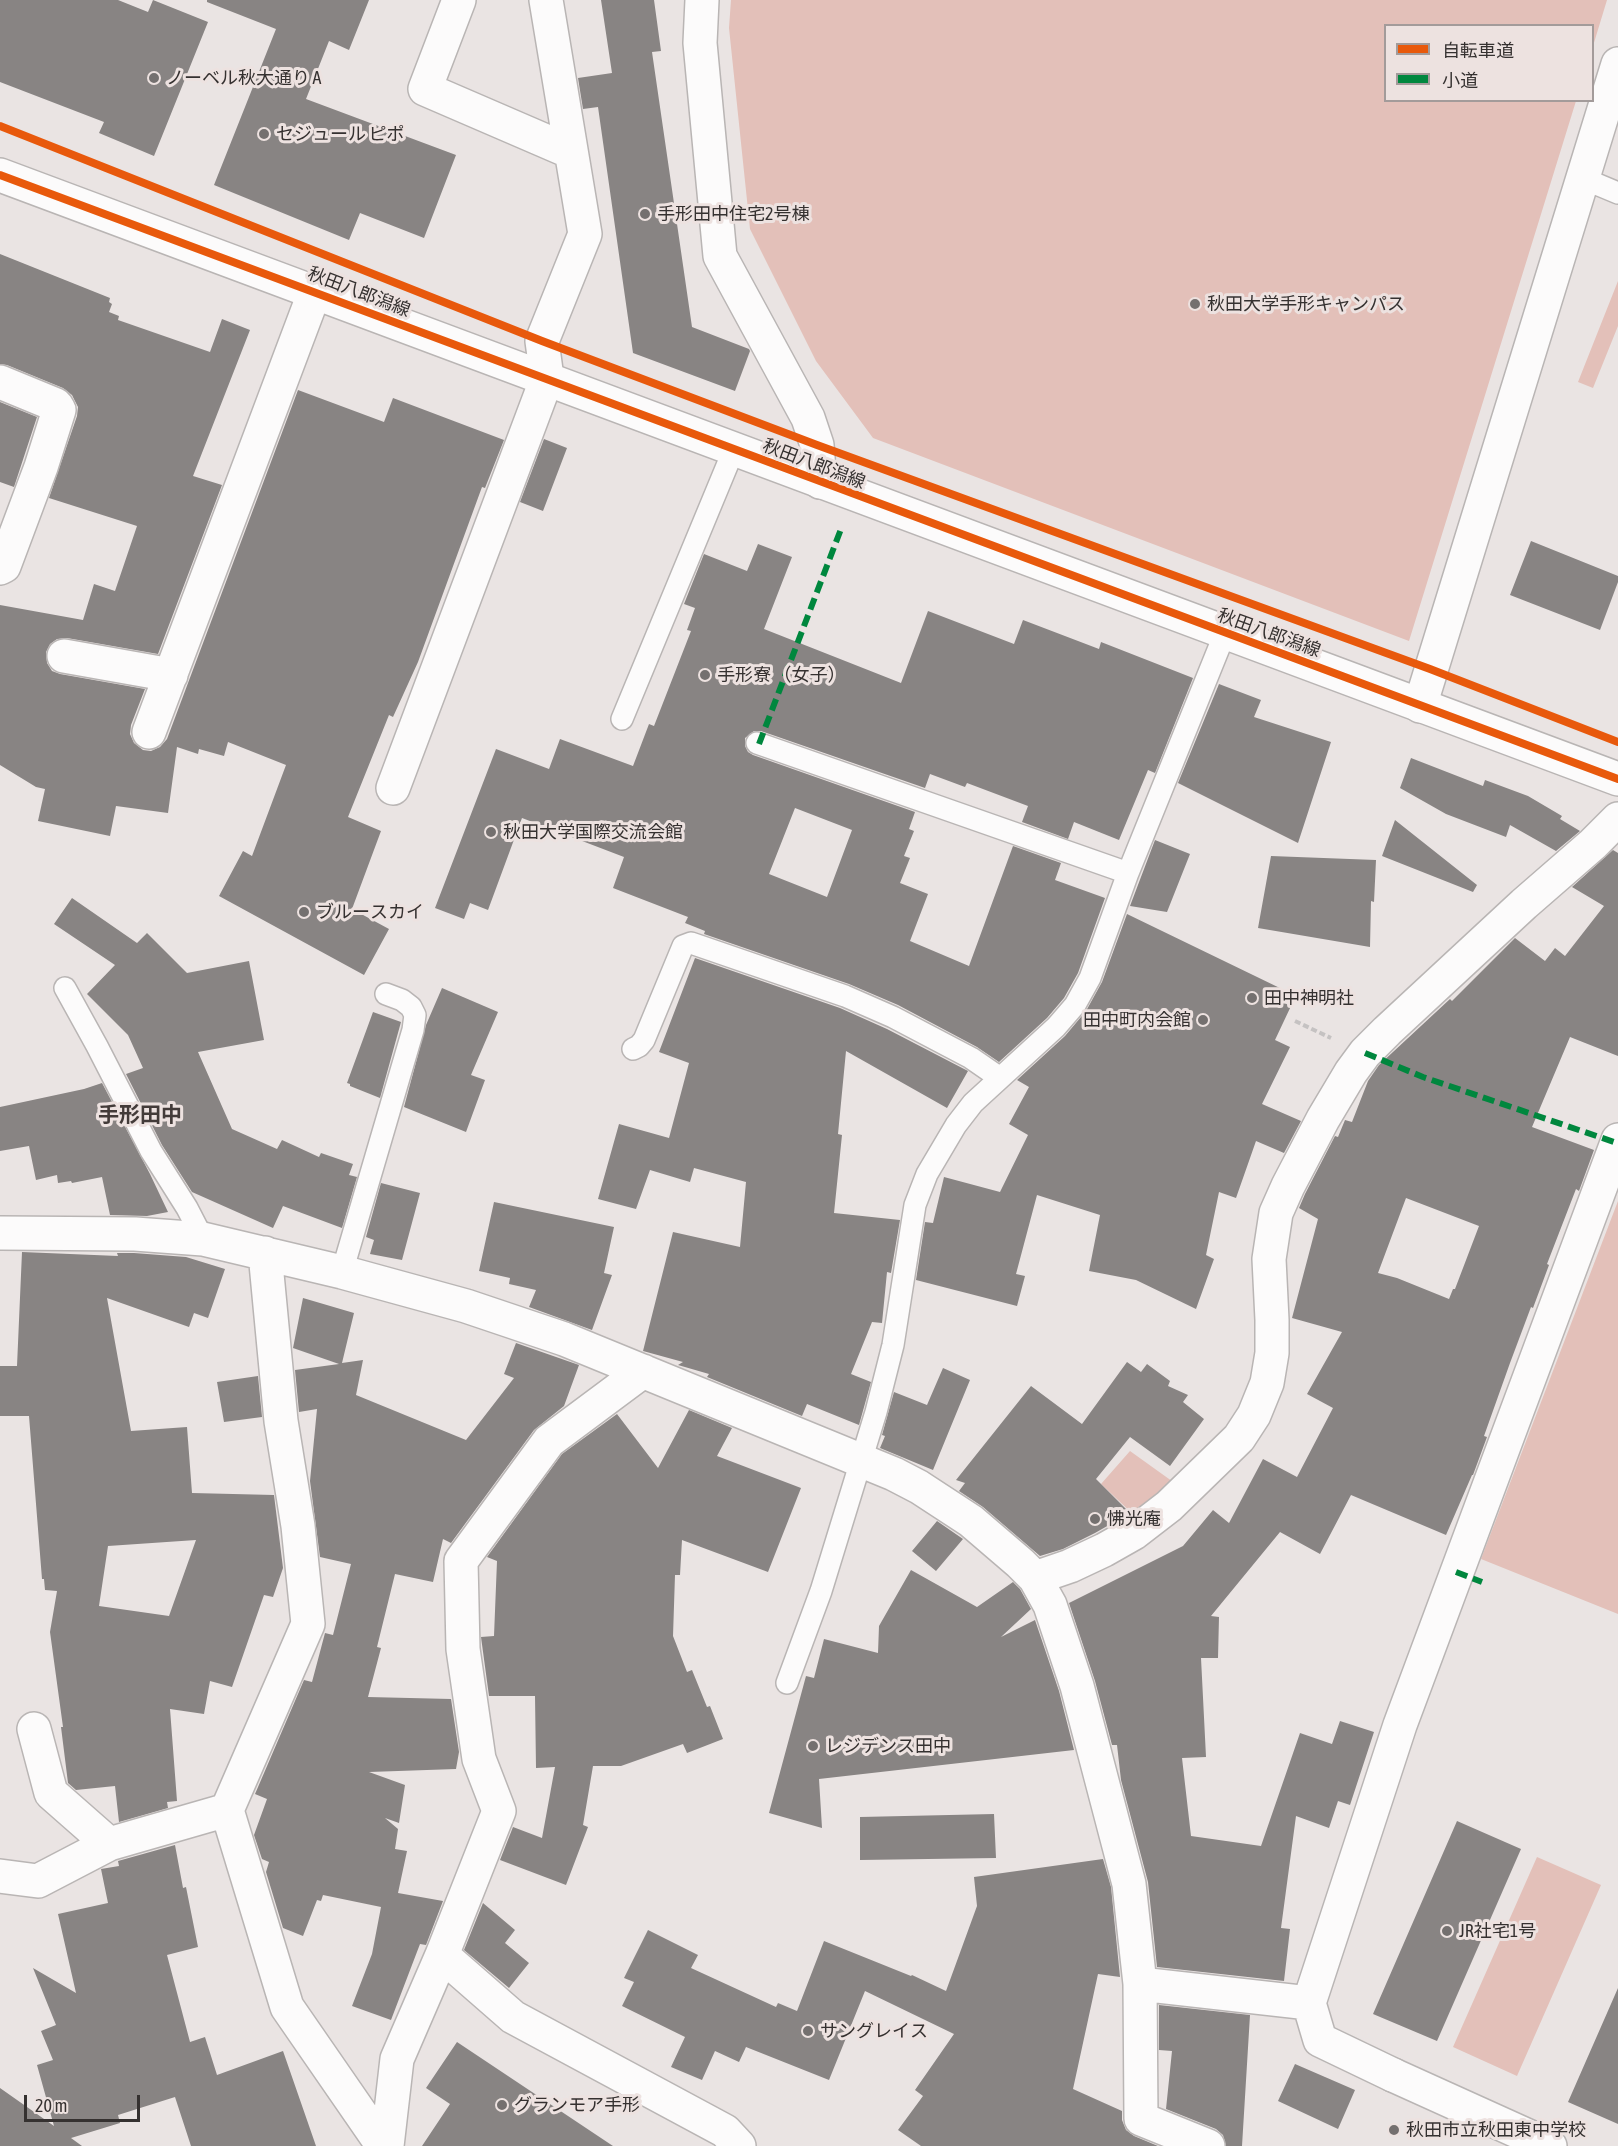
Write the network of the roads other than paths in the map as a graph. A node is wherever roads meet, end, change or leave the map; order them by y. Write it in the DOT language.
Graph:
graph roads {
  1 [pos="459,0"];
  2 [pos="546,0"];
  3 [pos="702,0"];
  4 [pos="1618,64"];
  5 [pos="572,152"];
  6 [pos="0,175"];
  7 [pos="1582,178"];
  8 [pos="1618,193"];
  9 [pos="315,291"];
  10 [pos="547,378"];
  11 [pos="0,382"];
  12 [pos="734,449"];
  13 [pos="820,482"];
  14 [pos="0,568"];
  15 [pos="1225,633"];
  16 [pos="64,656"];
  17 [pos="171,675"];
  18 [pos="1420,706"];
  19 [pos="622,719"];
  20 [pos="149,732"];
  21 [pos="757,743"];
  22 [pos="1618,779"];
  23 [pos="393,788"];
  24 [pos="1618,819"];
  25 [pos="1128,873"];
  26 [pos="65,988"];
  27 [pos="386,994"];
  28 [pos="633,1049"];
  29 [pos="1000,1078"];
  30 [pos="1618,1140"];
  31 [pos="0,1233"];
  32 [pos="203,1239"];
  33 [pos="265,1253"];
  34 [pos="342,1272"];
  35 [pos="643,1371"];
  36 [pos="861,1461"];
  37 [pos="1035,1578"];
  38 [pos="787,1683"];
  39 [pos="34,1729"];
  40 [pos="227,1810"];
  41 [pos="110,1844"];
  42 [pos="0,1876"];
  43 [pos="442,1955"];
  44 [pos="1140,1984"];
  45 [pos="1309,2003"];
  46 [pos="385,2146"];
  47 [pos="739,2146"];
  48 [pos="1208,2146"];
  49 [pos="1550,2146"];
  1 -- 5 [label="street"];
  2 -- 5 [label="street"];
  3 -- 13 [label="street"];
  4 -- 7 [label="street"];
  5 -- 10 [label="street"];
  6 -- 9 [label="street, 秋田八郎潟線"];
  7 -- 8 [label="lane"];
  7 -- 18 [label="street"];
  9 -- 10 [label="street, 秋田八郎潟線"];
  9 -- 17 [label="street"];
  10 -- 12 [label="street, 秋田八郎潟線"];
  10 -- 23 [label="street"];
  11 -- 14 [label="street"];
  12 -- 13 [label="street, 秋田八郎潟線"];
  12 -- 19 [label="lane"];
  13 -- 15 [label="street, 秋田八郎潟線"];
  15 -- 18 [label="street, 秋田八郎潟線"];
  15 -- 25 [label="lane"];
  16 -- 17 [label="street"];
  17 -- 20 [label="street"];
  18 -- 22 [label="street, 秋田八郎潟線"];
  21 -- 25 [label="lane"];
  24 -- 37 [label="street"];
  25 -- 29 [label="lane"];
  26 -- 32 [label="lane"];
  27 -- 34 [label="lane"];
  28 -- 29 [label="lane"];
  29 -- 36 [label="lane"];
  30 -- 45 [label="street"];
  31 -- 32 [label="street"];
  32 -- 33 [label="street"];
  33 -- 34 [label="street"];
  33 -- 40 [label="street"];
  34 -- 35 [label="street"];
  35 -- 36 [label="street"];
  35 -- 43 [label="street"];
  36 -- 37 [label="street"];
  36 -- 38 [label="lane"];
  37 -- 44 [label="street"];
  39 -- 41 [label="street"];
  40 -- 41 [label="street"];
  40 -- 46 [label="street"];
  41 -- 42 [label="street"];
  43 -- 46 [label="street"];
  43 -- 47 [label="street"];
  44 -- 45 [label="street"];
  44 -- 48 [label="street"];
  45 -- 49 [label="street"];
}
